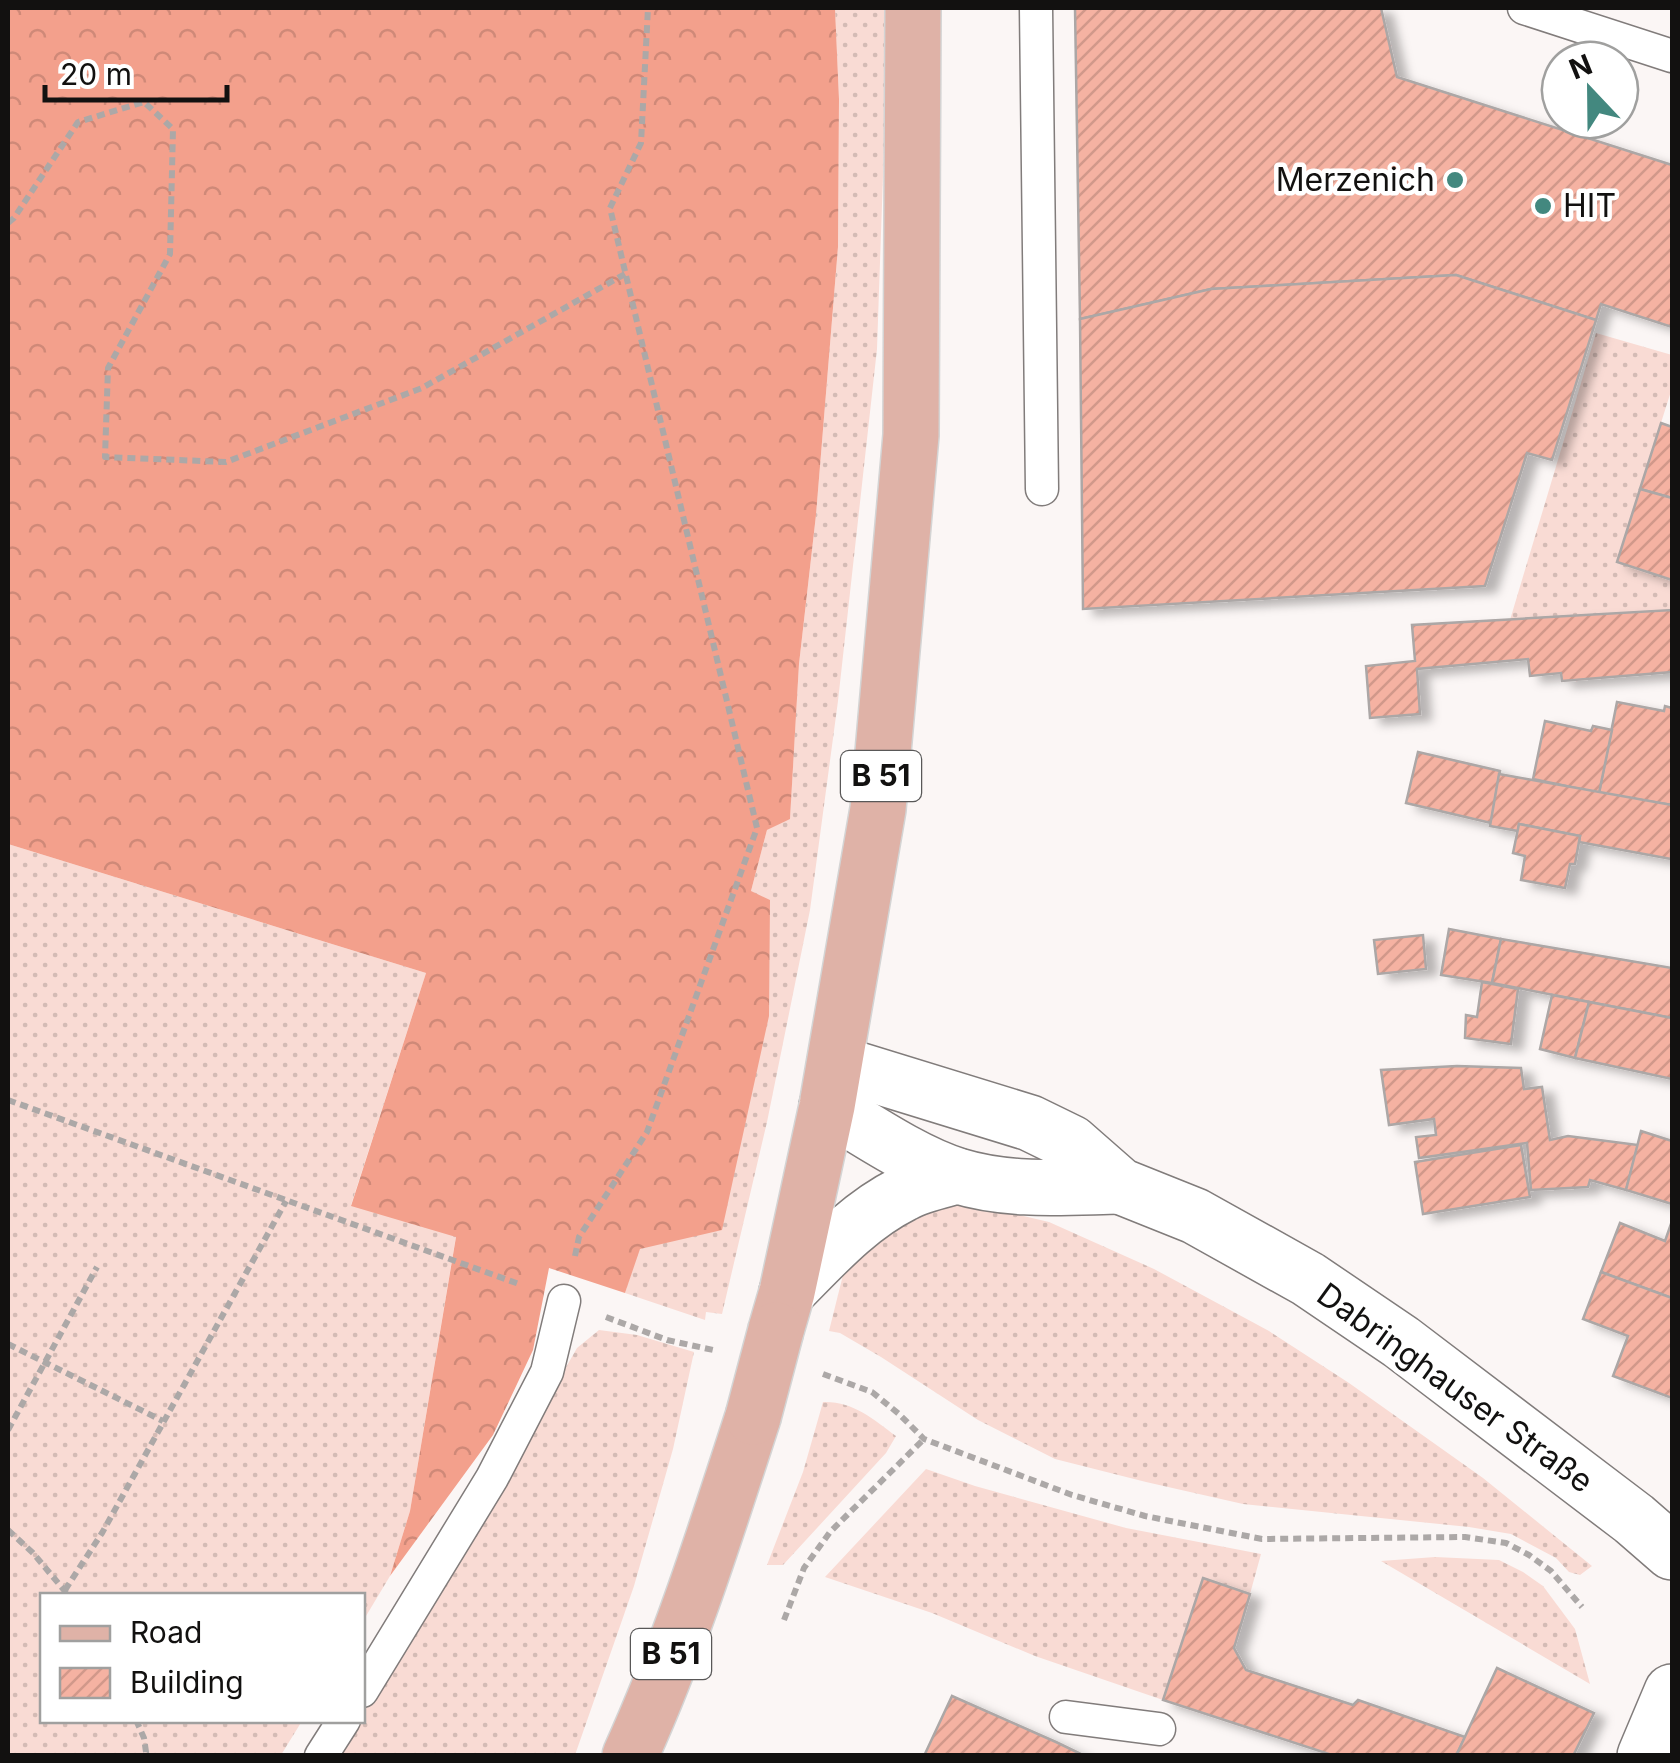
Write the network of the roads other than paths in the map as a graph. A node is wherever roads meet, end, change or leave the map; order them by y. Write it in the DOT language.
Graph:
graph roads {
  1 [pos="913,8"];
  2 [pos="1036,8"];
  3 [pos="1524,8"];
  4 [pos="1672,56"];
  5 [pos="1042,490"];
  6 [pos="831,1084"];
  7 [pos="956,1176"];
  8 [pos="1120,1186"];
  9 [pos="564,1301"];
  10 [pos="782,1311"];
  11 [pos="1672,1552"];
  12 [pos="365,1686"];
  13 [pos="1672,1692"];
  14 [pos="1066,1717"];
  15 [pos="342,1723"];
  16 [pos="1159,1728"];
  17 [pos="322,1756"];
  18 [pos="630,1756"];
  19 [pos="1645,1756"];
  1 -- 6 [label="main road, B 51"];
  2 -- 5 [label="lane"];
  3 -- 4 [label="lane"];
  6 -- 7 [label="main road, Dabringhauser Straße"];
  6 -- 8 [label="main road, Dabringhauser Straße"];
  6 -- 10 [label="main road, B 51"];
  7 -- 8 [label="main road, Dabringhauser Straße"];
  7 -- 10 [label="main road"];
  8 -- 11 [label="main road, Dabringhauser Straße"];
  9 -- 12 [label="lane"];
  10 -- 18 [label="main road, B 51, bridge"];
  13 -- 19 [label="main road"];
  14 -- 16 [label="lane"];
  15 -- 17 [label="lane"];
}
